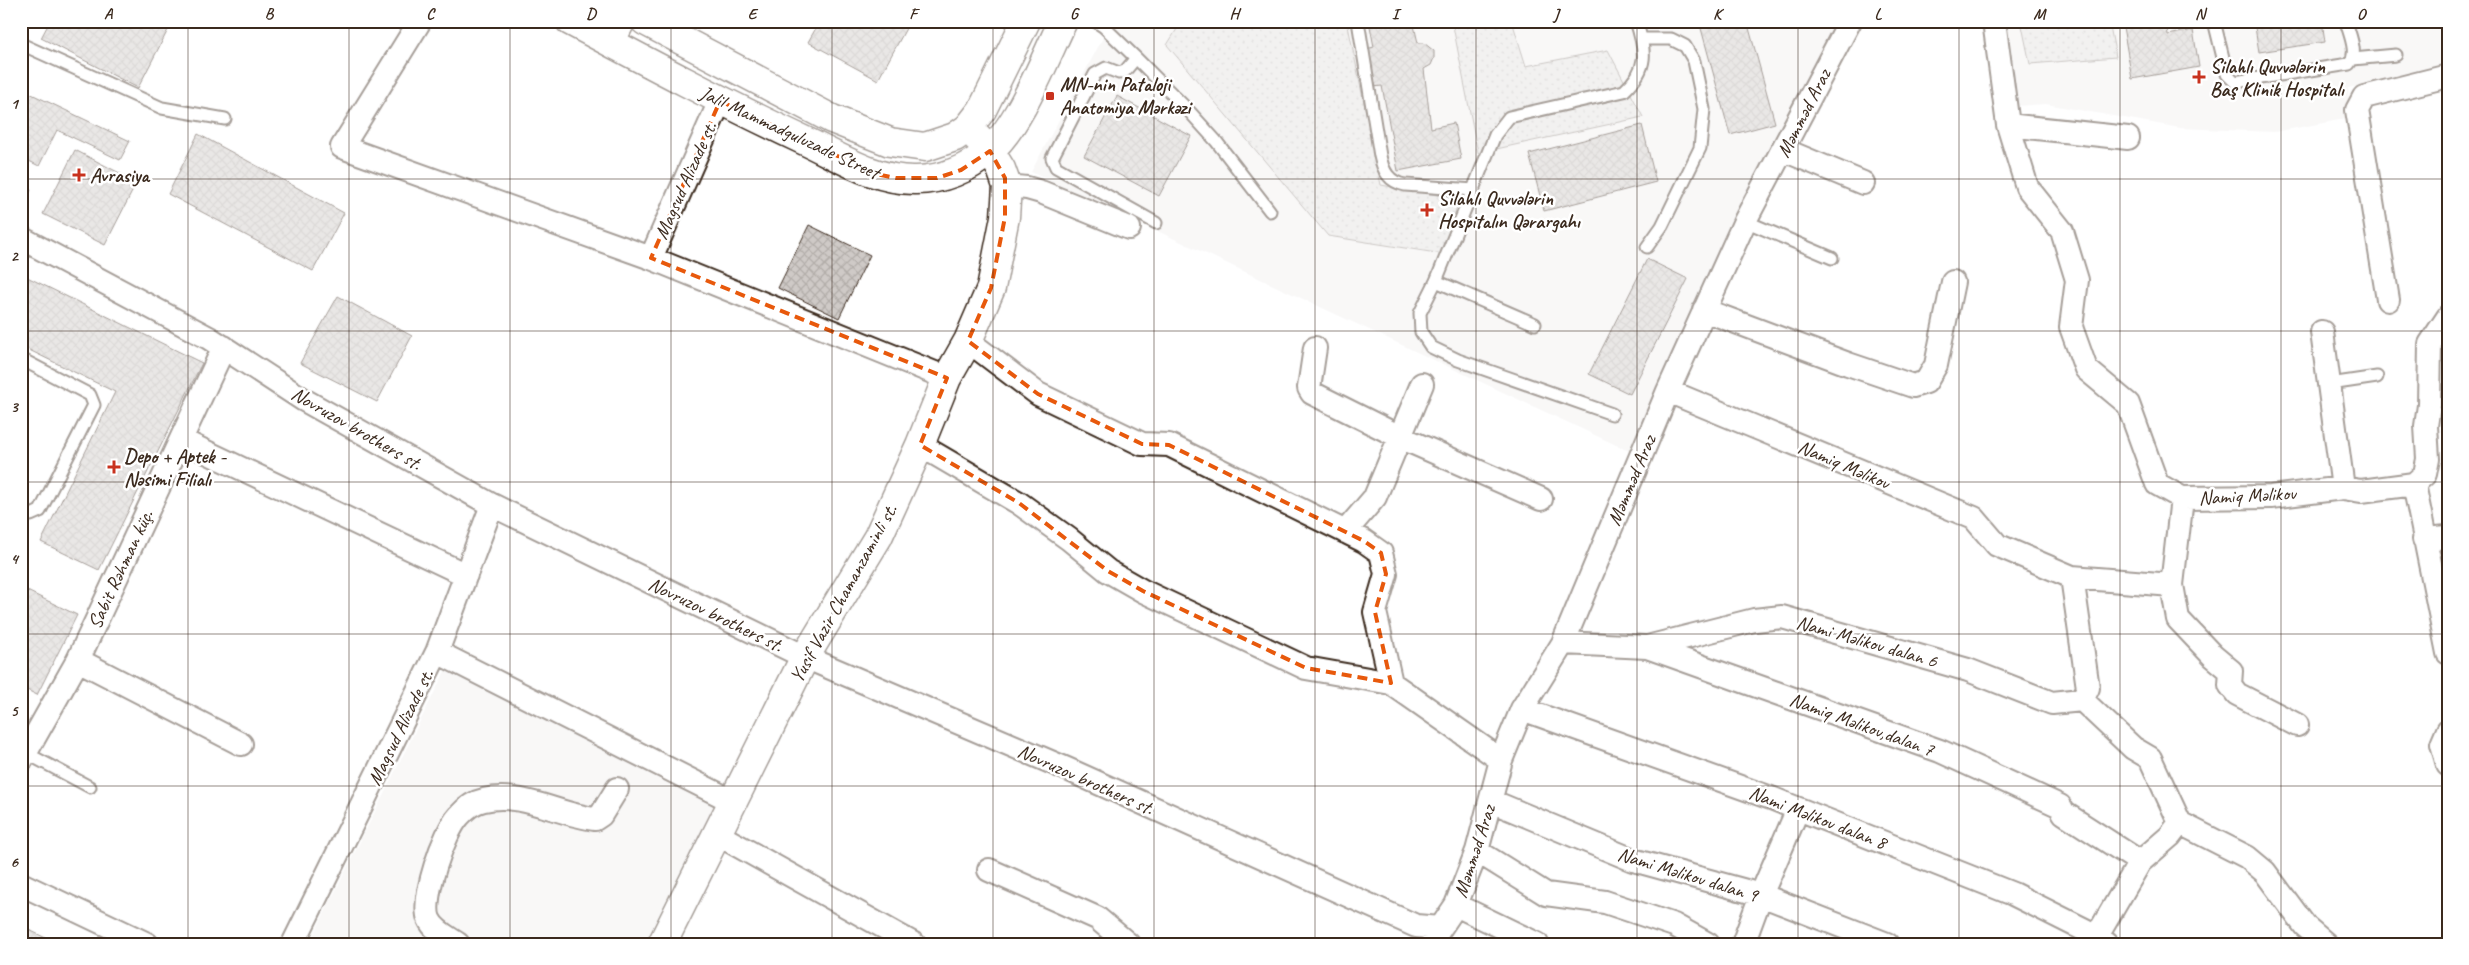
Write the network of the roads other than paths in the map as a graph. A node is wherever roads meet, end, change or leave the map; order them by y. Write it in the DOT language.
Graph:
graph roads {
  1 [pos="420,21"];
  2 [pos="570,21"];
  3 [pos="645,21"];
  4 [pos="1026,21"];
  5 [pos="1063,21"];
  6 [pos="1095,21"];
  7 [pos="1358,21"];
  8 [pos="1636,21"];
  9 [pos="1850,21"];
  10 [pos="1994,21"];
  11 [pos="2214,21"];
  12 [pos="2346,21"];
  13 [pos="616,32"];
  14 [pos="1641,38"];
  15 [pos="21,44"];
  16 [pos="2396,55"];
  17 [pos="1136,58"];
  18 [pos="2353,59"];
  19 [pos="2448,76"];
  20 [pos="720,101"];
  21 [pos="226,119"];
  22 [pos="2008,125"];
  23 [pos="968,128"];
  24 [pos="2128,138"];
  25 [pos="1784,150"];
  26 [pos="990,151"];
  27 [pos="1863,183"];
  28 [pos="1007,186"];
  29 [pos="1474,190"];
  30 [pos="1270,211"];
  31 [pos="1745,221"];
  32 [pos="1156,223"];
  33 [pos="1129,228"];
  34 [pos="21,238"];
  35 [pos="1647,247"];
  36 [pos="651,258"];
  37 [pos="1832,258"];
  38 [pos="1436,281"];
  39 [pos="1953,282"];
  40 [pos="2388,300"];
  41 [pos="1704,310"];
  42 [pos="2448,316"];
  43 [pos="1535,324"];
  44 [pos="2322,332"];
  45 [pos="968,341"];
  46 [pos="224,347"];
  47 [pos="1316,348"];
  48 [pos="21,359"];
  49 [pos="2377,377"];
  50 [pos="947,378"];
  51 [pos="1422,384"];
  52 [pos="2330,384"];
  53 [pos="1668,391"];
  54 [pos="1612,414"];
  55 [pos="1400,437"];
  56 [pos="181,440"];
  57 [pos="920,445"];
  58 [pos="2414,484"];
  59 [pos="2343,488"];
  60 [pos="2182,498"];
  61 [pos="1541,499"];
  62 [pos="492,505"];
  63 [pos="21,512"];
  64 [pos="1345,532"];
  65 [pos="2448,537"];
  66 [pos="2424,539"];
  67 [pos="466,575"];
  68 [pos="2072,577"];
  69 [pos="2172,585"];
  70 [pos="1563,643"];
  71 [pos="1648,647"];
  72 [pos="437,652"];
  73 [pos="2448,653"];
  74 [pos="805,657"];
  75 [pos="78,660"];
  76 [pos="1390,683"];
  77 [pos="2082,700"];
  78 [pos="1522,709"];
  79 [pos="2297,725"];
  80 [pos="2448,730"];
  81 [pos="241,744"];
  82 [pos="24,757"];
  83 [pos="1501,760"];
  84 [pos="2448,765"];
  85 [pos="90,787"];
  86 [pos="616,789"];
  87 [pos="732,801"];
  88 [pos="1491,801"];
  89 [pos="1798,809"];
  90 [pos="2180,823"];
  91 [pos="717,834"];
  92 [pos="1477,851"];
  93 [pos="2140,862"];
  94 [pos="989,870"];
  95 [pos="21,884"];
  96 [pos="1761,895"];
  97 [pos="1456,905"];
  98 [pos="1435,936"];
  99 [pos="2102,940"];
  100 [pos="147,944"];
  101 [pos="292,944"];
  102 [pos="458,944"];
  103 [pos="662,944"];
  104 [pos="914,944"];
  105 [pos="1128,944"];
  106 [pos="1536,944"];
  107 [pos="1708,944"];
  108 [pos="1743,944"];
  109 [pos="1887,944"];
  110 [pos="2326,944"];
  1 -- 36 [label="street"];
  2 -- 13 [label="main road, Jalil Mammadguluzade Street"];
  3 -- 23 [label="main road, Jalil Mammadguluzade Street"];
  4 -- 23 [label="main road, Jalil Mammadguluzade Street"];
  5 -- 26 [label="main road, Jalil Mammadguluzade Street"];
  6 -- 17 [label="lane"];
  7 -- 29 [label="lane"];
  8 -- 14 [label="lane"];
  9 -- 25 [label="street, Məmməd Araz"];
  10 -- 22 [label="street"];
  11 -- 18 [label="lane"];
  12 -- 18 [label="lane"];
  13 -- 20 [label="main road, Jalil Mammadguluzade Street"];
  14 -- 29 [label="lane"];
  14 -- 35 [label="lane"];
  15 -- 21 [label="lane"];
  16 -- 18 [label="lane"];
  17 -- 30 [label="lane"];
  17 -- 32 [label="lane"];
  19 -- 40 [label="street"];
  20 -- 26 [label="main road, Jalil Mammadguluzade Street"];
  20 -- 36 [label="street, Magsud Alizade st."];
  22 -- 24 [label="street"];
  22 -- 60 [label="street"];
  23 -- 26 [label="main road, Yusif Vazir Chamanzaminli st."];
  25 -- 27 [label="street"];
  25 -- 31 [label="street, Məmməd Araz"];
  26 -- 28 [label="main road, Yusif Vazir Chamanzaminli st."];
  28 -- 33 [label="street"];
  28 -- 45 [label="main road, Yusif Vazir Chamanzaminli st."];
  29 -- 38 [label="lane"];
  31 -- 37 [label="lane"];
  31 -- 41 [label="street, Məmməd Araz"];
  34 -- 46 [label="street, Novruzov brothers st."];
  36 -- 50 [label="street"];
  38 -- 43 [label="lane"];
  38 -- 54 [label="lane"];
  39 -- 41 [label="street"];
  41 -- 53 [label="street, Məmməd Araz"];
  42 -- 58 [label="street"];
  44 -- 52 [label="street"];
  45 -- 50 [label="main road, Yusif Vazir Chamanzaminli st."];
  45 -- 64 [label="street"];
  46 -- 56 [label="street, Sabit Rəhman küç."];
  46 -- 62 [label="street, Novruzov brothers st."];
  47 -- 55 [label="street"];
  48 -- 63 [label="lane"];
  49 -- 52 [label="lane"];
  50 -- 57 [label="main road, Yusif Vazir Chamanzaminli st."];
  51 -- 55 [label="street"];
  52 -- 59 [label="street"];
  53 -- 68 [label="street, Namiq Məlikov"];
  53 -- 70 [label="street, Məmməd Araz"];
  55 -- 61 [label="street"];
  55 -- 64 [label="street"];
  56 -- 67 [label="street"];
  56 -- 75 [label="street, Sabit Rəhman küç."];
  57 -- 74 [label="main road, Yusif Vazir Chamanzaminli st."];
  57 -- 76 [label="street"];
  58 -- 59 [label="street, Namiq Məlikov"];
  58 -- 66 [label="street"];
  59 -- 60 [label="street, Namiq Məlikov"];
  60 -- 69 [label="street, Namiq Məlikov"];
  62 -- 67 [label="street, Magsud Alizade st."];
  62 -- 74 [label="street, Novruzov brothers st."];
  64 -- 76 [label="street"];
  65 -- 66 [label="street"];
  66 -- 73 [label="street"];
  67 -- 72 [label="street, Magsud Alizade st."];
  68 -- 69 [label="street, Namiq Məlikov"];
  68 -- 77 [label="street"];
  69 -- 79 [label="street"];
  70 -- 71 [label="street, Namiq Məlikov,dalan 7"];
  70 -- 78 [label="street, Məmməd Araz"];
  71 -- 77 [label="street, Nami Məlikov dalan 6"];
  71 -- 93 [label="street, Namiq Məlikov,dalan 7"];
  72 -- 87 [label="street"];
  72 -- 101 [label="street, Magsud Alizade st."];
  74 -- 87 [label="main road, Yusif Vazir Chamanzaminli st."];
  74 -- 98 [label="street, Novruzov brothers st."];
  75 -- 81 [label="street"];
  75 -- 82 [label="street, Sabit Rəhman küç."];
  76 -- 83 [label="street"];
  77 -- 90 [label="street"];
  78 -- 83 [label="street, Məmməd Araz"];
  78 -- 89 [label="street, Nami Məlikov dalan 8"];
  80 -- 84 [label="street"];
  82 -- 85 [label="lane"];
  83 -- 88 [label="street, Məmməd Araz"];
  86 -- 102 [label="street"];
  87 -- 91 [label="main road, Yusif Vazir Chamanzaminli st."];
  88 -- 92 [label="street, Məmməd Araz"];
  88 -- 96 [label="street, Nami Məlikov dalan 9"];
  89 -- 96 [label="street"];
  89 -- 99 [label="street, Nami Məlikov dalan 8"];
  90 -- 93 [label="street"];
  90 -- 110 [label="street"];
  91 -- 103 [label="main road, Yusif Vazir Chamanzaminli st."];
  91 -- 104 [label="street"];
  92 -- 97 [label="street, Məmməd Araz"];
  92 -- 107 [label="street"];
  93 -- 99 [label="street"];
  94 -- 105 [label="street"];
  95 -- 100 [label="street"];
  96 -- 108 [label="street"];
  96 -- 109 [label="street, Nami Məlikov dalan 9"];
  97 -- 98 [label="street, Məmməd Araz"];
  97 -- 106 [label="street"];
}
